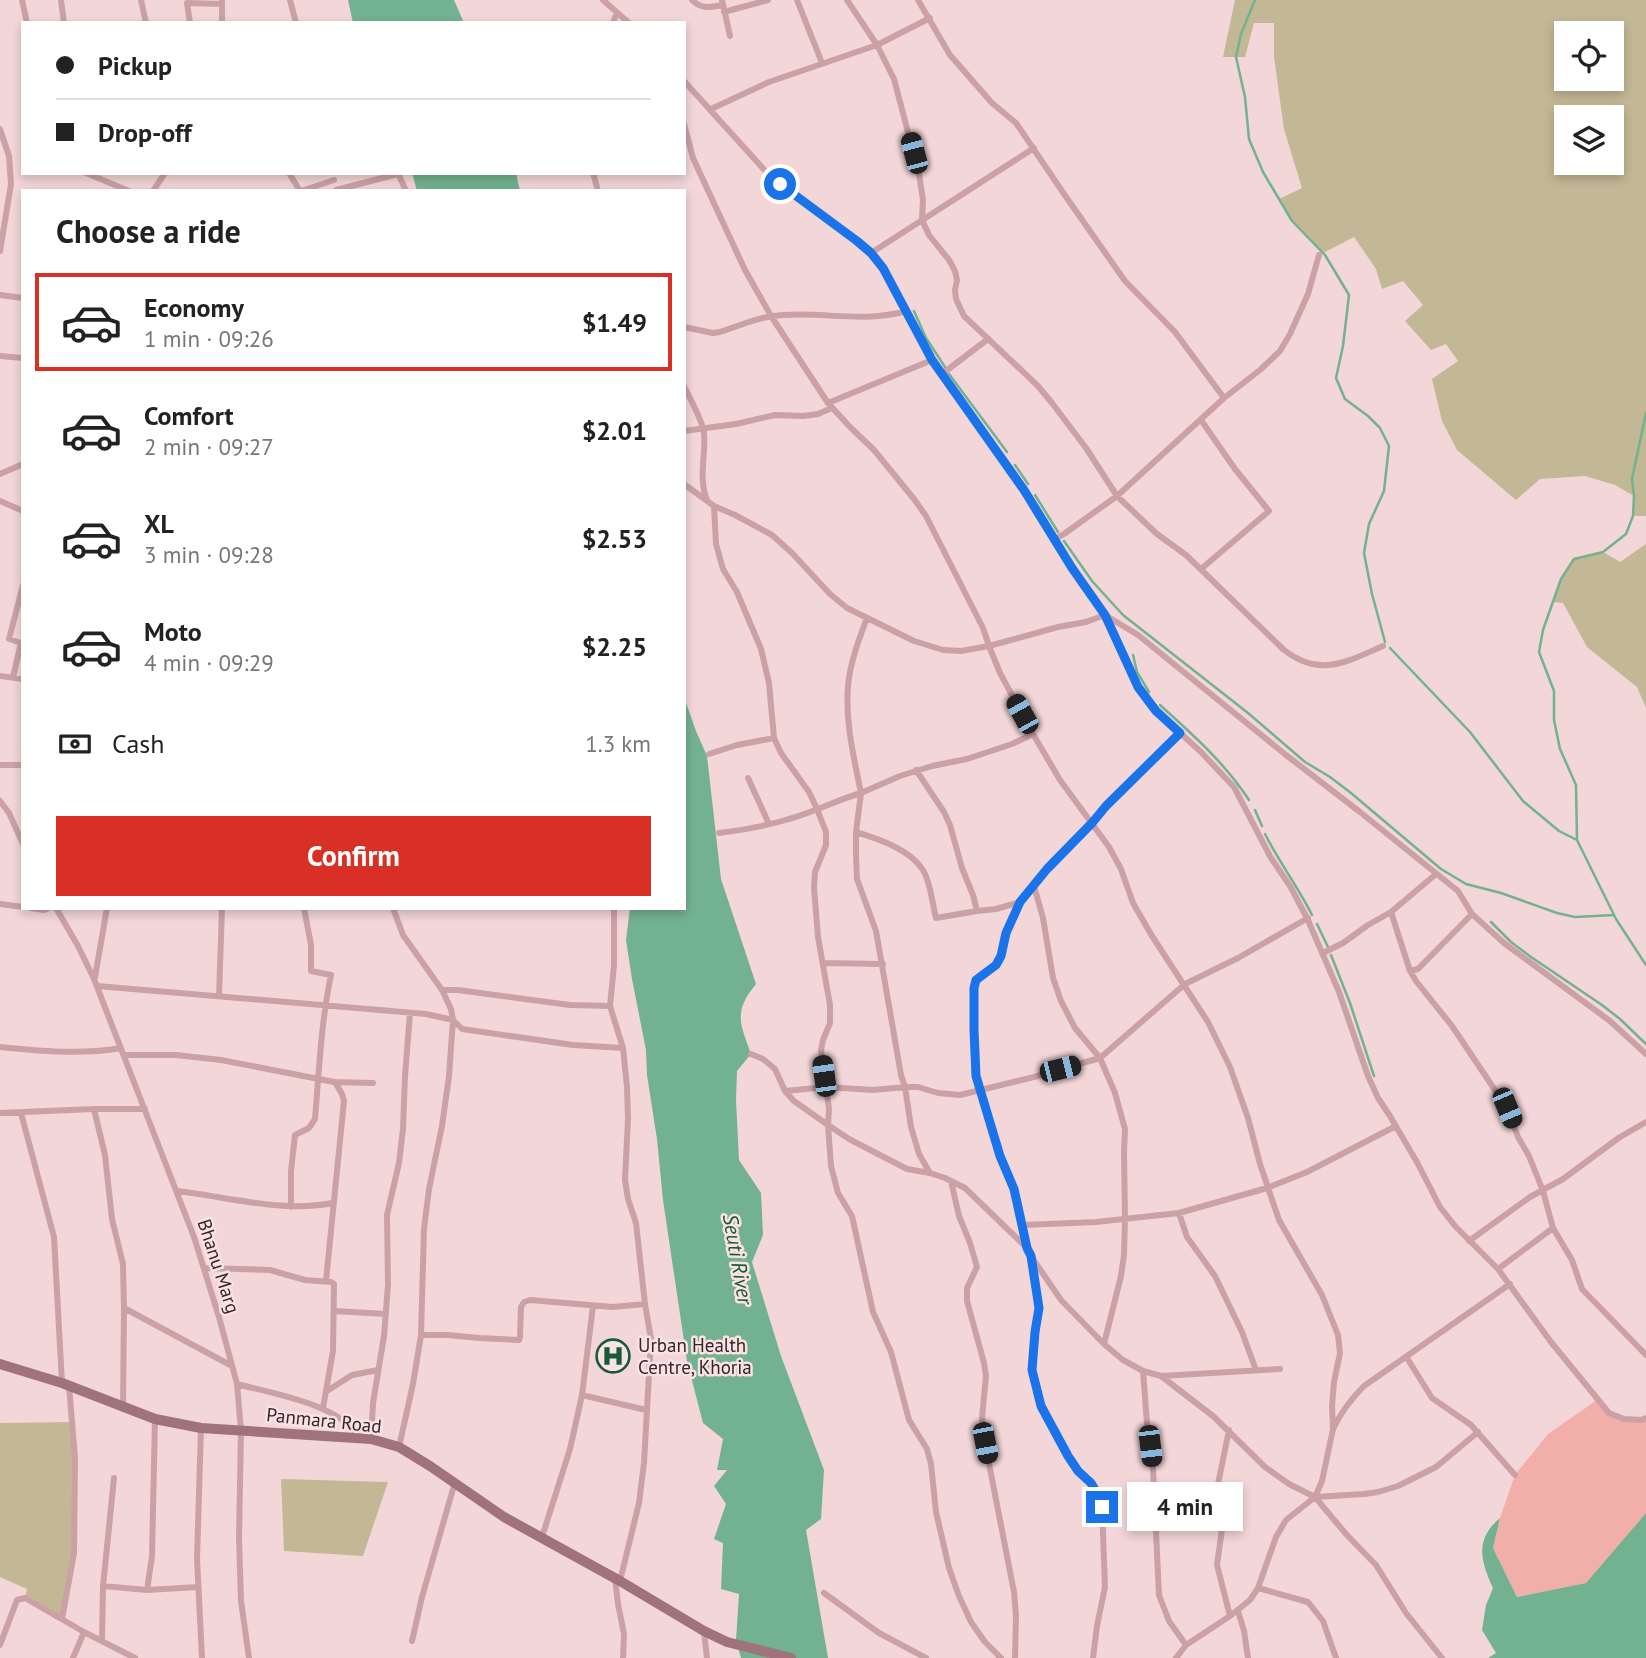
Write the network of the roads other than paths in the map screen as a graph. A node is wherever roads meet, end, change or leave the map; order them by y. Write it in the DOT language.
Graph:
graph roads {
  1 [pos="22,0"];
  2 [pos="61,0"];
  3 [pos="141,0"];
  4 [pos="290,0"];
  5 [pos="603,0"];
  6 [pos="692,0"];
  7 [pos="768,0"];
  8 [pos="797,0"];
  9 [pos="847,0"];
  10 [pos="918,0"];
  11 [pos="187,1"];
  12 [pos="222,2"];
  13 [pos="723,6"];
  14 [pos="617,12"];
  15 [pos="930,18"];
  16 [pos="27,21"];
  17 [pos="64,21"];
  18 [pos="146,21"];
  19 [pos="190,21"];
  20 [pos="222,21"];
  21 [pos="295,21"];
  22 [pos="614,21"];
  23 [pos="627,21"];
  24 [pos="730,36"];
  25 [pos="877,45"];
  26 [pos="822,63"];
  27 [pos="686,84"];
  28 [pos="711,109"];
  29 [pos="0,129"];
  30 [pos="686,132"];
  31 [pos="1034,148"];
  32 [pos="91,175"];
  33 [pos="117,175"];
  34 [pos="394,175"];
  35 [pos="333,177"];
  36 [pos="116,184"];
  37 [pos="125,189"];
  38 [pos="305,189"];
  39 [pos="340,189"];
  40 [pos="922,220"];
  41 [pos="0,250"];
  42 [pos="871,253"];
  43 [pos="1319,255"];
  44 [pos="0,295"];
  45 [pos="21,298"];
  46 [pos="906,311"];
  47 [pos="771,316"];
  48 [pos="686,327"];
  49 [pos="988,339"];
  50 [pos="0,356"];
  51 [pos="21,358"];
  52 [pos="932,360"];
  53 [pos="942,373"];
  54 [pos="686,390"];
  55 [pos="1224,398"];
  56 [pos="830,405"];
  57 [pos="1201,420"];
  58 [pos="704,430"];
  59 [pos="686,431"];
  60 [pos="21,465"];
  61 [pos="0,474"];
  62 [pos="686,485"];
  63 [pos="1117,496"];
  64 [pos="0,500"];
  65 [pos="711,503"];
  66 [pos="21,509"];
  67 [pos="1055,539"];
  68 [pos="1202,569"];
  69 [pos="21,593"];
  70 [pos="1105,615"];
  71 [pos="867,618"];
  72 [pos="21,643"];
  73 [pos="21,643"];
  74 [pos="989,646"];
  75 [pos="1383,646"];
  76 [pos="0,676"];
  77 [pos="13,677"];
  78 [pos="21,679"];
  79 [pos="1180,733"];
  80 [pos="1033,734"];
  81 [pos="774,738"];
  82 [pos="709,754"];
  83 [pos="0,765"];
  84 [pos="21,765"];
  85 [pos="916,770"];
  86 [pos="748,778"];
  87 [pos="861,793"];
  88 [pos="0,800"];
  89 [pos="817,809"];
  90 [pos="0,813"];
  91 [pos="9,813"];
  92 [pos="1092,823"];
  93 [pos="769,824"];
  94 [pos="856,832"];
  95 [pos="719,833"];
  96 [pos="21,840"];
  97 [pos="1436,874"];
  98 [pos="1034,886"];
  99 [pos="1020,902"];
  100 [pos="0,904"];
  101 [pos="21,907"];
  102 [pos="57,910"];
  103 [pos="107,910"];
  104 [pos="222,910"];
  105 [pos="304,910"];
  106 [pos="394,910"];
  107 [pos="614,910"];
  108 [pos="977,911"];
  109 [pos="1391,912"];
  110 [pos="1472,914"];
  111 [pos="1308,918"];
  112 [pos="1323,953"];
  113 [pos="823,964"];
  114 [pos="883,964"];
  115 [pos="1410,971"];
  116 [pos="96,983"];
  117 [pos="1185,984"];
  118 [pos="442,990"];
  119 [pos="219,996"];
  120 [pos="610,1006"];
  121 [pos="324,1007"];
  122 [pos="410,1013"];
  123 [pos="453,1020"];
  124 [pos="0,1046"];
  125 [pos="623,1048"];
  126 [pos="123,1052"];
  127 [pos="751,1054"];
  128 [pos="1646,1054"];
  129 [pos="1100,1058"];
  130 [pos="318,1079"];
  131 [pos="335,1082"];
  132 [pos="373,1083"];
  133 [pos="827,1087"];
  134 [pos="905,1087"];
  135 [pos="785,1091"];
  136 [pos="979,1091"];
  137 [pos="94,1109"];
  138 [pos="145,1109"];
  139 [pos="0,1113"];
  140 [pos="21,1113"];
  141 [pos="1646,1122"];
  142 [pos="828,1125"];
  143 [pos="1396,1126"];
  144 [pos="930,1173"];
  145 [pos="951,1181"];
  146 [pos="1267,1188"];
  147 [pos="177,1191"];
  148 [pos="1543,1191"];
  149 [pos="333,1203"];
  150 [pos="291,1207"];
  151 [pos="1179,1213"];
  152 [pos="1125,1219"];
  153 [pos="1023,1225"];
  154 [pos="1553,1228"];
  155 [pos="1469,1241"];
  156 [pos="1027,1248"];
  157 [pos="1031,1256"];
  158 [pos="205,1268"];
  159 [pos="1498,1269"];
  160 [pos="326,1281"];
  161 [pos="1510,1284"];
  162 [pos="645,1304"];
  163 [pos="593,1306"];
  164 [pos="124,1308"];
  165 [pos="334,1311"];
  166 [pos="386,1314"];
  167 [pos="421,1335"];
  168 [pos="1104,1343"];
  169 [pos="1646,1355"];
  170 [pos="1407,1358"];
  171 [pos="0,1364"];
  172 [pos="232,1366"];
  173 [pos="1280,1369"];
  174 [pos="378,1370"];
  175 [pos="1256,1370"];
  176 [pos="1143,1371"];
  177 [pos="1161,1376"];
  178 [pos="237,1384"];
  179 [pos="65,1385"];
  180 [pos="327,1391"];
  181 [pos="582,1395"];
  182 [pos="123,1407"];
  183 [pos="323,1408"];
  184 [pos="646,1410"];
  185 [pos="1646,1418"];
  186 [pos="155,1419"];
  187 [pos="201,1428"];
  188 [pos="1333,1429"];
  189 [pos="241,1430"];
  190 [pos="1228,1430"];
  191 [pos="1478,1432"];
  192 [pos="358,1438"];
  193 [pos="371,1439"];
  194 [pos="399,1447"];
  195 [pos="1515,1475"];
  196 [pos="114,1478"];
  197 [pos="454,1482"];
  198 [pos="1315,1497"];
  199 [pos="542,1538"];
  200 [pos="617,1579"];
  201 [pos="103,1587"];
  202 [pos="198,1587"];
  203 [pos="1258,1588"];
  204 [pos="147,1590"];
  205 [pos="824,1593"];
  206 [pos="1238,1611"];
  207 [pos="1230,1616"];
  208 [pos="62,1619"];
  209 [pos="704,1631"];
  210 [pos="84,1632"];
  211 [pos="102,1641"];
  212 [pos="412,1641"];
  213 [pos="0,1645"];
  214 [pos="1186,1645"];
  215 [pos="123,1656"];
  216 [pos="73,1658"];
  217 [pos="135,1658"];
  218 [pos="202,1658"];
  219 [pos="248,1658"];
  220 [pos="624,1658"];
  221 [pos="707,1658"];
  222 [pos="791,1658"];
  223 [pos="926,1658"];
  224 [pos="1001,1658"];
  225 [pos="1015,1658"];
  226 [pos="1093,1658"];
  227 [pos="1176,1658"];
  228 [pos="1248,1658"];
  229 [pos="1336,1658"];
  230 [pos="1442,1658"];
  1 -- 16 [label="street"];
  2 -- 17 [label="street"];
  3 -- 18 [label="street"];
  4 -- 21 [label="street"];
  5 -- 14 [label="street"];
  6 -- 13 [label="street"];
  7 -- 13 [label="street"];
  8 -- 26 [label="street"];
  9 -- 25 [label="street"];
  10 -- 15 [label="street"];
  11 -- 12 [label="street"];
  11 -- 19 [label="street"];
  12 -- 20 [label="street"];
  13 -- 24 [label="street"];
  14 -- 22 [label="street"];
  14 -- 23 [label="street"];
  15 -- 25 [label="street"];
  15 -- 31 [label="street"];
  25 -- 26 [label="street"];
  25 -- 40 [label="street"];
  26 -- 28 [label="street"];
  27 -- 28 [label="street"];
  28 -- 42 [label="street"];
  29 -- 41 [label="street"];
  30 -- 47 [label="street"];
  31 -- 40 [label="street"];
  31 -- 55 [label="street"];
  32 -- 36 [label="street"];
  33 -- 36 [label="street"];
  34 -- 39 [label="street"];
  35 -- 38 [label="street"];
  36 -- 37 [label="street"];
  40 -- 42 [label="street"];
  40 -- 49 [label="street"];
  42 -- 46 [label="street"];
  43 -- 55 [label="street"];
  44 -- 45 [label="street"];
  46 -- 47 [label="street"];
  46 -- 52 [label="street"];
  47 -- 48 [label="street"];
  47 -- 56 [label="street"];
  49 -- 53 [label="street"];
  49 -- 63 [label="street"];
  50 -- 51 [label="street"];
  52 -- 53 [label="street"];
  52 -- 56 [label="street"];
  53 -- 67 [label="street"];
  54 -- 58 [label="street"];
  55 -- 57 [label="street"];
  56 -- 58 [label="street"];
  56 -- 74 [label="street"];
  57 -- 63 [label="street"];
  57 -- 68 [label="street"];
  58 -- 59 [label="street"];
  58 -- 65 [label="street"];
  60 -- 61 [label="street"];
  62 -- 65 [label="street"];
  63 -- 67 [label="street"];
  63 -- 68 [label="street"];
  64 -- 66 [label="street"];
  65 -- 71 [label="street"];
  65 -- 81 [label="street"];
  67 -- 70 [label="street"];
  68 -- 75 [label="street"];
  69 -- 72 [label="street"];
  70 -- 74 [label="street"];
  70 -- 79 [label="street"];
  70 -- 97 [label="street"];
  71 -- 74 [label="street"];
  71 -- 87 [label="street"];
  73 -- 77 [label="street"];
  74 -- 80 [label="street"];
  76 -- 77 [label="street"];
  77 -- 78 [label="street"];
  79 -- 92 [label="street"];
  79 -- 111 [label="street"];
  80 -- 85 [label="street"];
  80 -- 92 [label="street"];
  81 -- 82 [label="street"];
  81 -- 89 [label="street"];
  83 -- 84 [label="street"];
  85 -- 87 [label="street"];
  85 -- 108 [label="street"];
  86 -- 93 [label="street"];
  87 -- 89 [label="street"];
  87 -- 94 [label="street"];
  88 -- 91 [label="street"];
  89 -- 93 [label="street"];
  89 -- 113 [label="street"];
  90 -- 91 [label="street"];
  91 -- 96 [label="street"];
  92 -- 98 [label="street"];
  92 -- 117 [label="street"];
  93 -- 95 [label="street"];
  94 -- 108 [label="street"];
  94 -- 114 [label="street"];
  97 -- 109 [label="street"];
  97 -- 110 [label="street"];
  98 -- 99 [label="street"];
  98 -- 129 [label="street"];
  99 -- 108 [label="street"];
  99 -- 136 [label="street"];
  100 -- 101 [label="street"];
  102 -- 116 [label="street, Bhanu Marg"];
  103 -- 116 [label="street"];
  104 -- 119 [label="street"];
  105 -- 121 [label="street"];
  106 -- 118 [label="street"];
  107 -- 120 [label="street"];
  109 -- 112 [label="street"];
  109 -- 115 [label="street"];
  110 -- 115 [label="street"];
  110 -- 128 [label="street"];
  111 -- 112 [label="street"];
  111 -- 117 [label="street"];
  112 -- 143 [label="street"];
  113 -- 114 [label="street"];
  113 -- 133 [label="street"];
  114 -- 134 [label="street"];
  115 -- 148 [label="street"];
  116 -- 119 [label="street"];
  116 -- 126 [label="street, Bhanu Marg"];
  117 -- 129 [label="street"];
  117 -- 146 [label="street"];
  118 -- 120 [label="street"];
  118 -- 123 [label="street"];
  119 -- 121 [label="street"];
  120 -- 125 [label="street"];
  121 -- 122 [label="street"];
  121 -- 130 [label="street"];
  122 -- 123 [label="street"];
  122 -- 166 [label="street"];
  123 -- 125 [label="street"];
  123 -- 167 [label="street"];
  124 -- 126 [label="street"];
  125 -- 162 [label="street"];
  126 -- 130 [label="street"];
  126 -- 138 [label="street, Bhanu Marg"];
  127 -- 135 [label="street"];
  129 -- 136 [label="street"];
  129 -- 152 [label="street"];
  130 -- 131 [label="street"];
  130 -- 150 [label="street"];
  131 -- 132 [label="street"];
  131 -- 149 [label="street"];
  133 -- 134 [label="street"];
  133 -- 135 [label="street"];
  133 -- 142 [label="street"];
  134 -- 136 [label="street"];
  134 -- 144 [label="street"];
  135 -- 142 [label="street"];
  136 -- 153 [label="street"];
  137 -- 138 [label="street"];
  137 -- 140 [label="street"];
  137 -- 164 [label="street"];
  138 -- 147 [label="street, Bhanu Marg"];
  139 -- 140 [label="street"];
  140 -- 179 [label="street"];
  141 -- 148 [label="street"];
  142 -- 144 [label="street"];
  142 -- 224 [label="street"];
  143 -- 146 [label="street"];
  143 -- 155 [label="street"];
  144 -- 145 [label="street"];
  145 -- 156 [label="street"];
  145 -- 225 [label="street"];
  146 -- 151 [label="street"];
  146 -- 188 [label="street"];
  147 -- 150 [label="street"];
  147 -- 158 [label="street, Bhanu Marg"];
  148 -- 154 [label="street"];
  148 -- 155 [label="street"];
  149 -- 150 [label="street"];
  149 -- 160 [label="street"];
  151 -- 152 [label="street"];
  151 -- 175 [label="street"];
  152 -- 153 [label="street"];
  152 -- 168 [label="street"];
  153 -- 156 [label="street"];
  154 -- 159 [label="street"];
  154 -- 169 [label="street"];
  155 -- 159 [label="street"];
  156 -- 157 [label="street"];
  157 -- 168 [label="street"];
  157 -- 226 [label="street"];
  158 -- 160 [label="street"];
  158 -- 172 [label="street, Bhanu Marg"];
  159 -- 161 [label="street"];
  160 -- 165 [label="street"];
  161 -- 170 [label="street"];
  161 -- 185 [label="street"];
  162 -- 163 [label="street"];
  162 -- 184 [label="street"];
  163 -- 167 [label="street"];
  163 -- 181 [label="street"];
  164 -- 172 [label="street"];
  164 -- 182 [label="street"];
  165 -- 166 [label="street"];
  165 -- 180 [label="street"];
  166 -- 174 [label="street"];
  167 -- 194 [label="street"];
  168 -- 176 [label="street"];
  170 -- 188 [label="street"];
  170 -- 191 [label="street"];
  171 -- 179 [label="street, Panmara Road"];
  172 -- 178 [label="street, Bhanu Marg"];
  173 -- 175 [label="street"];
  174 -- 180 [label="street"];
  174 -- 193 [label="street"];
  175 -- 177 [label="street"];
  176 -- 177 [label="street"];
  176 -- 214 [label="street"];
  177 -- 190 [label="street"];
  178 -- 183 [label="street"];
  178 -- 189 [label="street, Bhanu Marg"];
  179 -- 182 [label="street, Panmara Road"];
  179 -- 208 [label="street"];
  180 -- 183 [label="street"];
  181 -- 184 [label="street"];
  181 -- 199 [label="street"];
  182 -- 186 [label="street, Panmara Road"];
  183 -- 192 [label="street"];
  184 -- 200 [label="street"];
  186 -- 187 [label="street, Panmara Road"];
  186 -- 204 [label="street"];
  187 -- 189 [label="street, Panmara Road"];
  187 -- 202 [label="street"];
  188 -- 198 [label="street"];
  189 -- 192 [label="street, Panmara Road"];
  189 -- 219 [label="street, Bhanu Marg"];
  190 -- 198 [label="street"];
  190 -- 207 [label="street"];
  191 -- 195 [label="street"];
  191 -- 198 [label="street"];
  192 -- 193 [label="street, Panmara Road"];
  193 -- 194 [label="street, Panmara Road"];
  194 -- 197 [label="street, Panmara Road"];
  196 -- 201 [label="street"];
  197 -- 199 [label="street, Panmara Road"];
  197 -- 212 [label="street"];
  198 -- 203 [label="street"];
  198 -- 230 [label="street"];
  199 -- 200 [label="street, Panmara Road"];
  200 -- 209 [label="street, Panmara Road"];
  200 -- 220 [label="street"];
  201 -- 204 [label="street"];
  201 -- 211 [label="street"];
  202 -- 204 [label="street"];
  202 -- 218 [label="street"];
  203 -- 206 [label="street"];
  203 -- 229 [label="street"];
  205 -- 223 [label="street"];
  206 -- 207 [label="street"];
  206 -- 228 [label="street"];
  207 -- 214 [label="street"];
  208 -- 210 [label="street"];
  208 -- 213 [label="street"];
  209 -- 221 [label="street"];
  209 -- 222 [label="street, Panmara Road"];
  210 -- 211 [label="street"];
  210 -- 216 [label="street"];
  211 -- 215 [label="street"];
  214 -- 227 [label="street"];
  215 -- 217 [label="street"];
}
